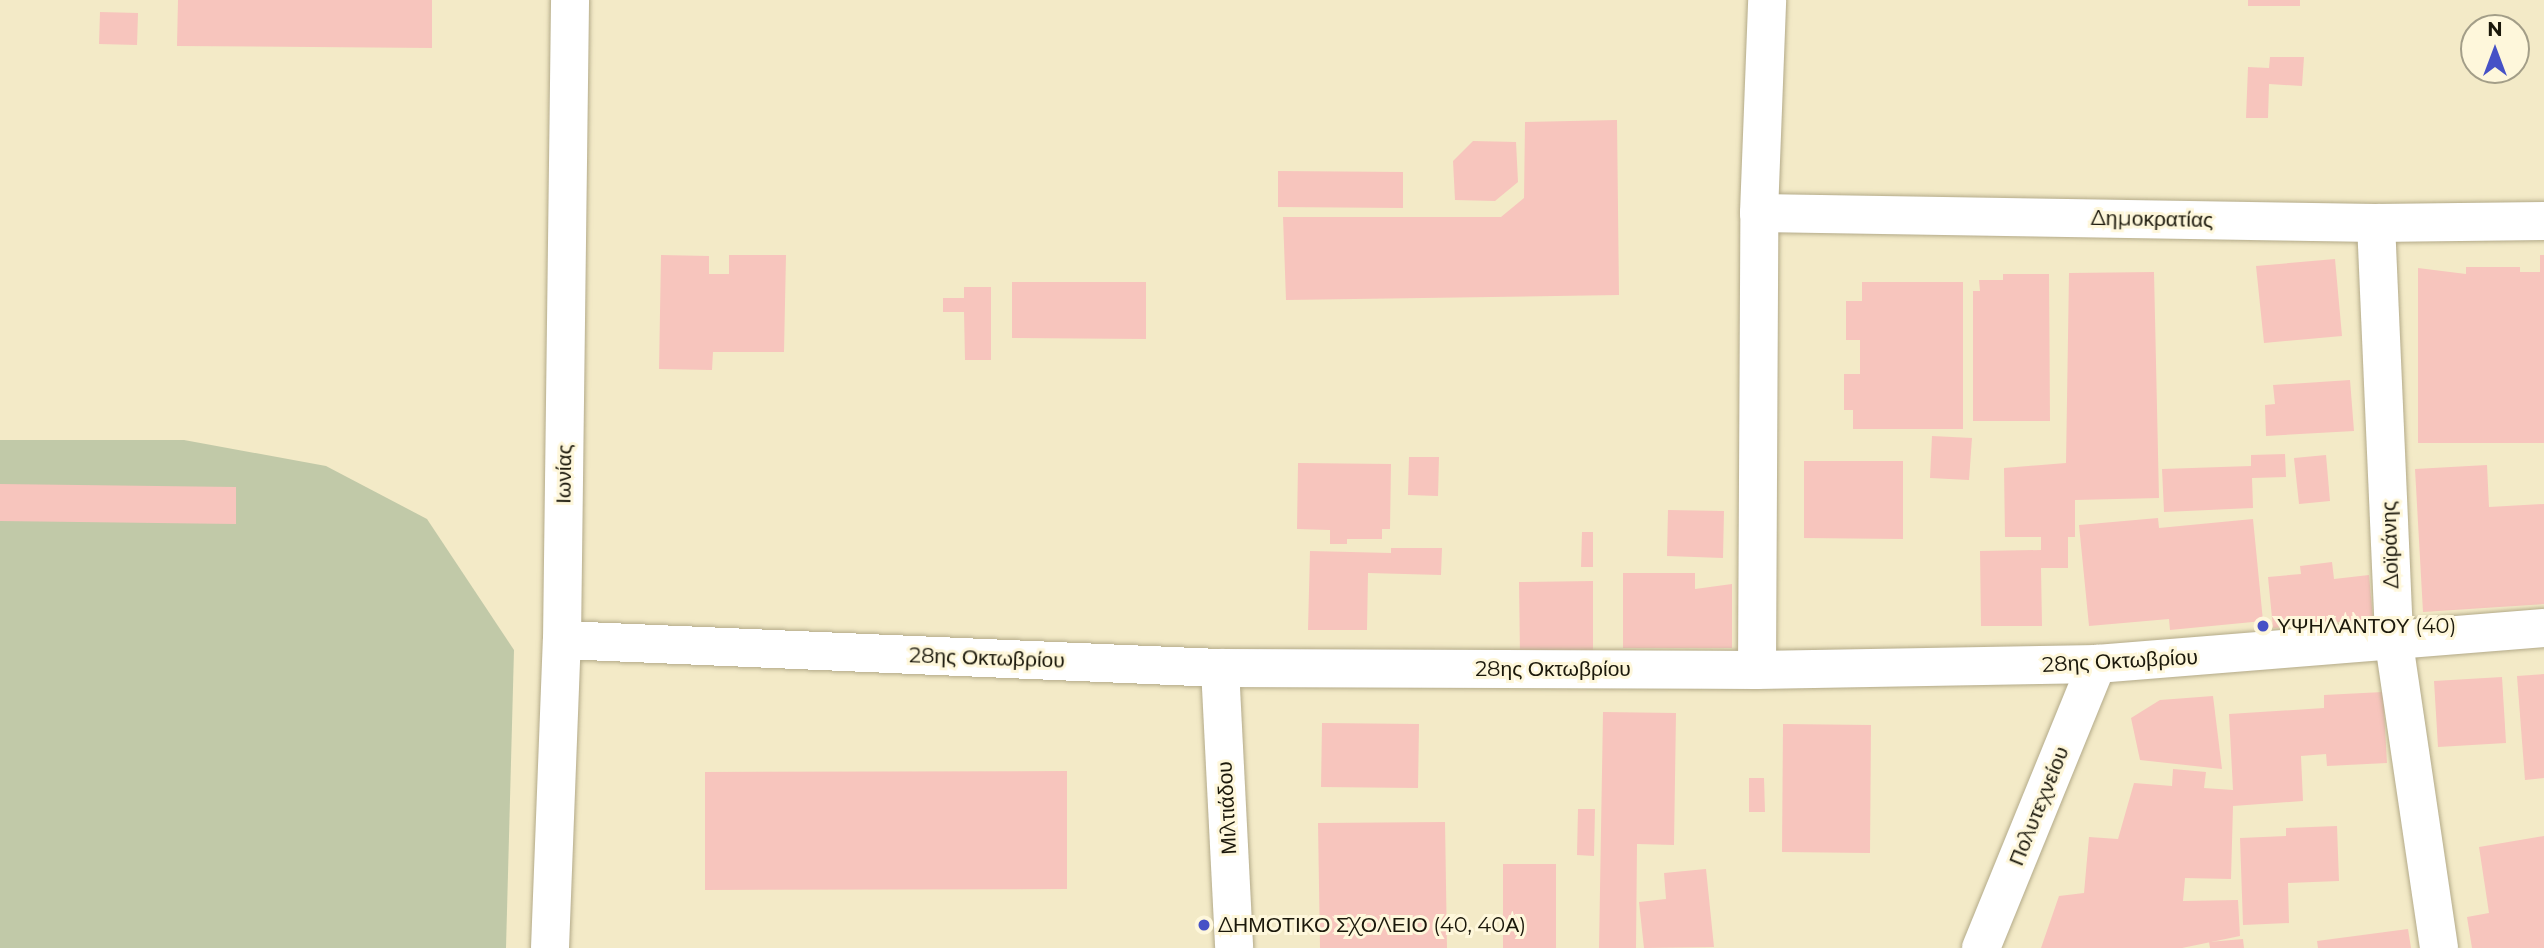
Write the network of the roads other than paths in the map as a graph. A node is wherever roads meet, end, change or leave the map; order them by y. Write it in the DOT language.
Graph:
graph roads {
  1 [pos="570,0"];
  2 [pos="1766,0"];
  3 [pos="1759,213"];
  4 [pos="2544,221"];
  5 [pos="2376,223"];
  6 [pos="2544,628"];
  7 [pos="562,640"];
  8 [pos="2394,643"];
  9 [pos="2097,664"];
  10 [pos="1220,668"];
  11 [pos="1757,670"];
  12 [pos="550,948"];
  13 [pos="1234,948"];
  14 [pos="1981,948"];
  15 [pos="2439,948"];
  1 -- 7 [label="street, Ιωνίας"];
  2 -- 3 [label="street"];
  3 -- 5 [label="street, Δημοκρατίας"];
  3 -- 11 [label="street"];
  4 -- 5 [label="street, Δημοκρατίας"];
  5 -- 8 [label="street, Δοϊράνης"];
  6 -- 8 [label="street, 28ης Οκτωβρίου"];
  7 -- 10 [label="street, 28ης Οκτωβρίου"];
  7 -- 12 [label="street, Ιωνίας"];
  8 -- 9 [label="street, 28ης Οκτωβρίου"];
  8 -- 15 [label="street, Δοϊράνης"];
  9 -- 11 [label="street, 28ης Οκτωβρίου"];
  9 -- 14 [label="street, Πολυτεχνείου"];
  10 -- 11 [label="street, 28ης Οκτωβρίου"];
  10 -- 13 [label="street, Μιλτιάδου"];
}
